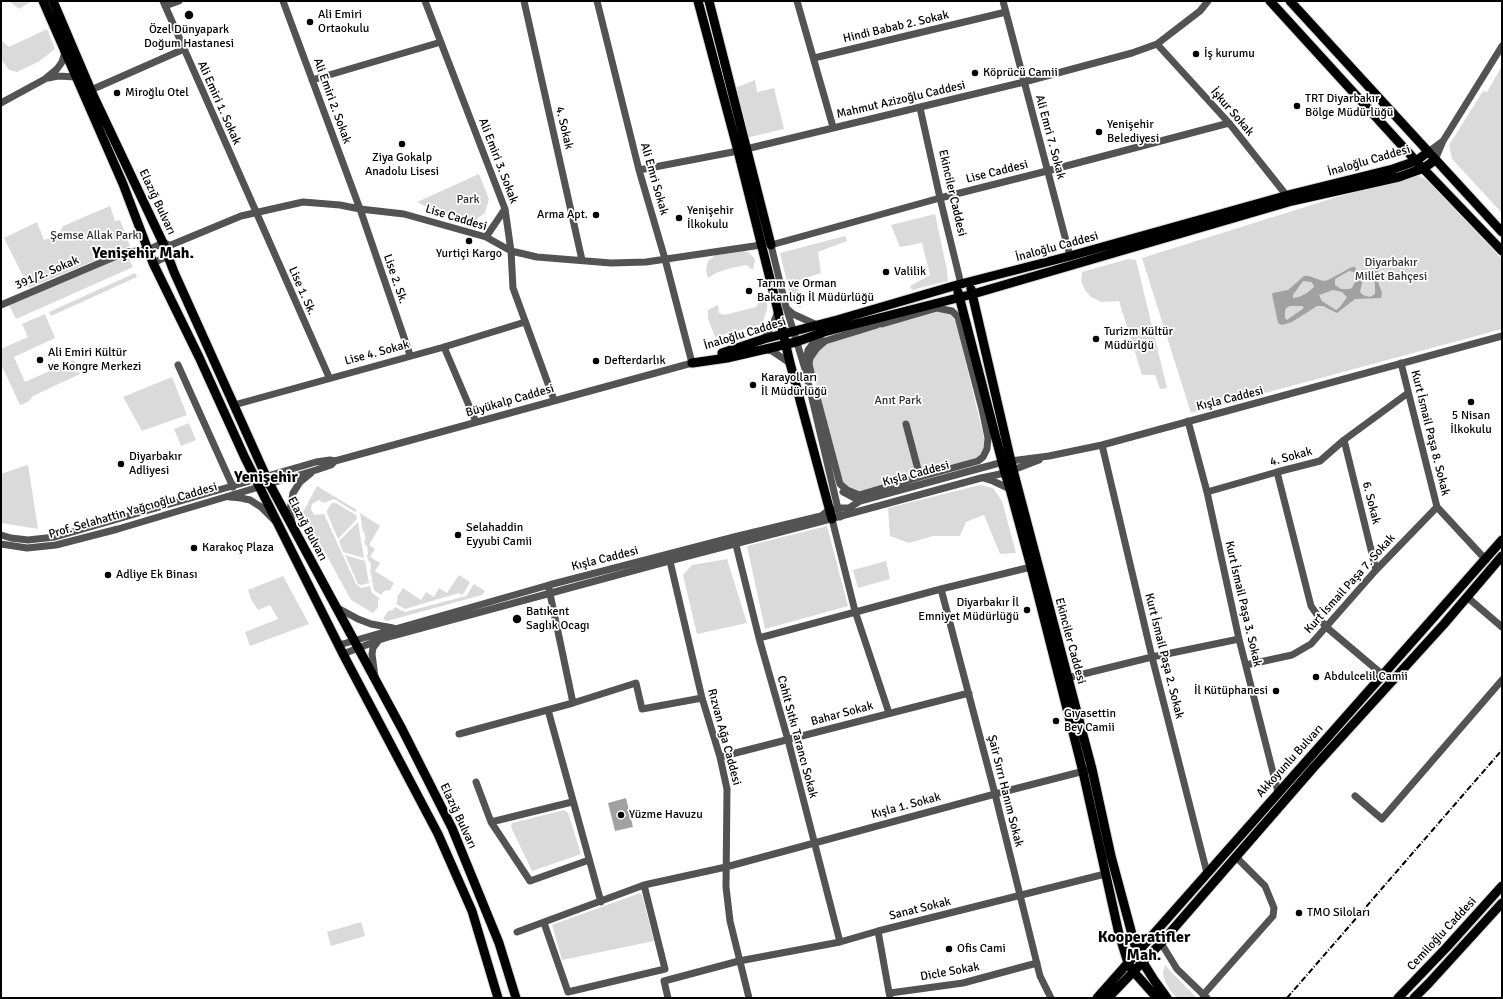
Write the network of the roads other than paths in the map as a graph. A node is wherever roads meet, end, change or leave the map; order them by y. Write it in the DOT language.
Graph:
graph roads {
  1 [pos="43,1"];
  2 [pos="53,1"];
  3 [pos="178,1"];
  4 [pos="283,1"];
  5 [pos="426,1"];
  6 [pos="524,1"];
  7 [pos="597,1"];
  8 [pos="698,1"];
  9 [pos="709,1"];
  10 [pos="797,1"];
  11 [pos="1003,1"];
  12 [pos="1208,1"];
  13 [pos="1214,1"];
  14 [pos="1270,1"];
  15 [pos="1290,1"];
  16 [pos="164,4"];
  17 [pos="1200,11"];
  18 [pos="1006,12"];
  19 [pos="441,42"];
  20 [pos="1157,44"];
  21 [pos="1502,46"];
  22 [pos="184,49"];
  23 [pos="65,52"];
  24 [pos="814,58"];
  25 [pos="76,77"];
  26 [pos="46,79"];
  27 [pos="312,80"];
  28 [pos="1024,82"];
  29 [pos="91,90"];
  30 [pos="1,103"];
  31 [pos="920,108"];
  32 [pos="1229,123"];
  33 [pos="833,127"];
  34 [pos="1443,141"];
  35 [pos="742,150"];
  36 [pos="1428,152"];
  37 [pos="1435,160"];
  38 [pos="1416,161"];
  39 [pos="1424,168"];
  40 [pos="639,170"];
  41 [pos="1047,171"];
  42 [pos="1287,196"];
  43 [pos="940,198"];
  44 [pos="360,209"];
  45 [pos="505,209"];
  46 [pos="255,213"];
  47 [pos="1502,232"];
  48 [pos="486,237"];
  49 [pos="167,244"];
  50 [pos="761,245"];
  51 [pos="771,245"];
  52 [pos="148,250"];
  53 [pos="510,251"];
  54 [pos="1502,251"];
  55 [pos="168,256"];
  56 [pos="1070,256"];
  57 [pos="665,259"];
  58 [pos="582,260"];
  59 [pos="153,263"];
  60 [pos="962,284"];
  61 [pos="973,294"];
  62 [pos="959,297"];
  63 [pos="940,302"];
  64 [pos="1,305"];
  65 [pos="782,309"];
  66 [pos="965,317"];
  67 [pos="526,322"];
  68 [pos="817,325"];
  69 [pos="794,331"];
  70 [pos="824,332"];
  71 [pos="1502,336"];
  72 [pos="764,339"];
  73 [pos="784,340"];
  74 [pos="796,342"];
  75 [pos="444,346"];
  76 [pos="762,349"];
  77 [pos="410,355"];
  78 [pos="692,363"];
  79 [pos="790,363"];
  80 [pos="1401,364"];
  81 [pos="178,365"];
  82 [pos="805,369"];
  83 [pos="329,377"];
  84 [pos="1408,393"];
  85 [pos="554,400"];
  86 [pos="234,405"];
  87 [pos="1188,421"];
  88 [pos="476,422"];
  89 [pos="906,424"];
  90 [pos="996,435"];
  91 [pos="1344,440"];
  92 [pos="1102,445"];
  93 [pos="1049,456"];
  94 [pos="335,461"];
  95 [pos="1007,461"];
  96 [pos="979,468"];
  97 [pos="316,470"];
  98 [pos="1009,471"];
  99 [pos="1277,472"];
  100 [pos="920,477"];
  101 [pos="981,478"];
  102 [pos="268,480"];
  103 [pos="257,483"];
  104 [pos="832,483"];
  105 [pos="233,487"];
  106 [pos="1010,489"];
  107 [pos="1206,492"];
  108 [pos="222,498"];
  109 [pos="860,501"];
  110 [pos="1436,507"];
  111 [pos="835,513"];
  112 [pos="277,523"];
  113 [pos="292,527"];
  114 [pos="1,535"];
  115 [pos="735,540"];
  116 [pos="1502,540"];
  117 [pos="1,544"];
  118 [pos="1502,556"];
  119 [pos="669,558"];
  120 [pos="1486,560"];
  121 [pos="1031,567"];
  122 [pos="1376,570"];
  123 [pos="549,589"];
  124 [pos="941,589"];
  125 [pos="1467,597"];
  126 [pos="335,606"];
  127 [pos="855,611"];
  128 [pos="1325,626"];
  129 [pos="1502,627"];
  130 [pos="395,629"];
  131 [pos="759,638"];
  132 [pos="1239,639"];
  133 [pos="379,640"];
  134 [pos="356,644"];
  135 [pos="339,645"];
  136 [pos="343,654"];
  137 [pos="1152,657"];
  138 [pos="1246,665"];
  139 [pos="1383,675"];
  140 [pos="1068,678"];
  141 [pos="1502,680"];
  142 [pos="376,681"];
  143 [pos="968,692"];
  144 [pos="702,698"];
  145 [pos="573,703"];
  146 [pos="548,710"];
  147 [pos="889,713"];
  148 [pos="459,734"];
  149 [pos="788,740"];
  150 [pos="720,756"];
  151 [pos="1087,770"];
  152 [pos="476,782"];
  153 [pos="1278,792"];
  154 [pos="995,794"];
  155 [pos="1355,796"];
  156 [pos="572,802"];
  157 [pos="490,822"];
  158 [pos="814,842"];
  159 [pos="1236,857"];
  160 [pos="589,860"];
  161 [pos="726,867"];
  162 [pos="1207,873"];
  163 [pos="1105,874"];
  164 [pos="644,885"];
  165 [pos="1502,886"];
  166 [pos="1020,896"];
  167 [pos="601,902"];
  168 [pos="1500,909"];
  169 [pos="544,922"];
  170 [pos="878,931"];
  171 [pos="517,932"];
  172 [pos="840,942"];
  173 [pos="1161,943"];
  174 [pos="1137,953"];
  175 [pos="739,961"];
  176 [pos="1142,962"];
  177 [pos="1037,963"];
  178 [pos="1131,967"];
  179 [pos="890,996"];
  180 [pos="1205,996"];
  181 [pos="1401,997"];
  182 [pos="498,998"];
  183 [pos="516,998"];
  184 [pos="668,998"];
  185 [pos="749,998"];
  186 [pos="1051,998"];
  187 [pos="1097,998"];
  188 [pos="1108,998"];
  189 [pos="1157,998"];
  190 [pos="1167,998"];
  191 [pos="1414,998"];
  1 -- 23 [label="main road, Elazığ Bulvarı"];
  2 -- 29 [label="main road, Elazığ Bulvarı"];
  3 -- 16 [label="street"];
  4 -- 27 [label="street, Ali Emiri 2. Sokak"];
  5 -- 19 [label="street, Ali Emiri 3. Sokak"];
  6 -- 58 [label="street, 4. Sokak"];
  7 -- 40 [label="street, Ali Emri Sokak"];
  8 -- 35 [label="main road"];
  9 -- 35 [label="main road"];
  10 -- 24 [label="street"];
  11 -- 18 [label="street, Ali Emri 7. Sokak"];
  12 -- 17 [label="street, Mahmut Azizoğlu Caddesi"];
  13 -- 17 [label="street"];
  14 -- 38 [label="main road"];
  15 -- 36 [label="main road"];
  16 -- 22 [label="street, Ali Emiri 1. Sokak"];
  17 -- 20 [label="street, Mahmut Azizoğlu Caddesi"];
  18 -- 24 [label="street, Hindi Babab 2. Sokak"];
  18 -- 28 [label="street, Ali Emri 7. Sokak"];
  19 -- 27 [label="street"];
  19 -- 45 [label="street, Ali Emiri 3. Sokak"];
  20 -- 28 [label="street, Mahmut Azizoğlu Caddesi"];
  20 -- 32 [label="street, İşkur Sokak"];
  21 -- 34 [label="street"];
  22 -- 29 [label="street"];
  22 -- 46 [label="street, Ali Emiri 1. Sokak"];
  23 -- 25 [label="main road, Elazığ Bulvarı"];
  23 -- 26 [label="street"];
  24 -- 33 [label="street"];
  25 -- 26 [label="street"];
  25 -- 52 [label="main road, Elazığ Bulvarı"];
  26 -- 30 [label="street"];
  27 -- 44 [label="street, Ali Emiri 2. Sokak"];
  28 -- 31 [label="street, Mahmut Azizoğlu Caddesi"];
  28 -- 41 [label="street, Ali Emri 7. Sokak"];
  29 -- 49 [label="main road, Elazığ Bulvarı"];
  31 -- 33 [label="street, Mahmut Azizoğlu Caddesi"];
  31 -- 43 [label="street, Ekinciler Caddesi"];
  32 -- 41 [label="street, Lise Caddesi"];
  32 -- 42 [label="street, İşkur Sokak"];
  33 -- 35 [label="street, Mahmut Azizoğlu Caddesi"];
  34 -- 36 [label="street"];
  34 -- 37 [label="street"];
  35 -- 40 [label="street, Mahmut Azizoğlu Caddesi"];
  35 -- 50 [label="main road"];
  35 -- 51 [label="main road"];
  36 -- 37 [label="main road"];
  36 -- 38 [label="main road, İnaloğlu Caddesi"];
  37 -- 39 [label="main road, İnaloğlu Caddesi"];
  37 -- 47 [label="main road"];
  38 -- 39 [label="main road"];
  38 -- 42 [label="main road, İnaloğlu Caddesi"];
  39 -- 54 [label="main road"];
  39 -- 61 [label="main road, İnaloğlu Caddesi"];
  40 -- 57 [label="street, Ali Emri Sokak"];
  41 -- 43 [label="street, Lise Caddesi"];
  41 -- 56 [label="street, Ali Emri 7. Sokak"];
  42 -- 56 [label="main road, İnaloğlu Caddesi"];
  43 -- 51 [label="street, Lise Caddesi"];
  43 -- 60 [label="street, Ekinciler Caddesi"];
  44 -- 46 [label="street, Lise Caddesi"];
  44 -- 48 [label="street, Lise Caddesi"];
  44 -- 77 [label="street, Lise 2. Sk."];
  45 -- 48 [label="street"];
  45 -- 53 [label="street, Ali Emiri 3. Sokak"];
  46 -- 49 [label="street, Lise Caddesi"];
  46 -- 83 [label="street, Lise 1. Sk."];
  48 -- 53 [label="street, Lise Caddesi"];
  49 -- 52 [label="street, Lise Caddesi"];
  49 -- 55 [label="main road, Elazığ Bulvarı"];
  50 -- 57 [label="street, Lise Caddesi"];
  50 -- 65 [label="main road"];
  51 -- 65 [label="street"];
  52 -- 59 [label="main road, Elazığ Bulvarı"];
  52 -- 64 [label="street, 391/2. Sokak"];
  53 -- 58 [label="street, Lise Caddesi"];
  53 -- 67 [label="street, Ali Emiri 3. Sokak"];
  55 -- 59 [label="street"];
  55 -- 86 [label="main road, Elazığ Bulvarı"];
  56 -- 60 [label="main road, İnaloğlu Caddesi"];
  57 -- 58 [label="street, Lise Caddesi"];
  57 -- 78 [label="street, Ali Emri Sokak"];
  59 -- 103 [label="main road, Elazığ Bulvarı"];
  60 -- 61 [label="main road, Ekinciler Caddesi"];
  60 -- 62 [label="main road, Ekinciler Caddesi"];
  60 -- 68 [label="main road, İnaloğlu Caddesi"];
  61 -- 62 [label="main road, İnaloğlu Caddesi"];
  61 -- 95 [label="main road, Ekinciler Caddesi"];
  62 -- 63 [label="main road, İnaloğlu Caddesi"];
  62 -- 66 [label="main road, Ekinciler Caddesi"];
  63 -- 66 [label="street"];
  63 -- 70 [label="main road, İnaloğlu Caddesi"];
  65 -- 68 [label="street"];
  65 -- 69 [label="street"];
  65 -- 72 [label="street"];
  65 -- 73 [label="main road"];
  66 -- 90 [label="main road, Ekinciler Caddesi"];
  67 -- 75 [label="street, Lise 4. Sokak"];
  67 -- 85 [label="street, Ali Emiri 3. Sokak"];
  68 -- 69 [label="main road, İnaloğlu Caddesi"];
  69 -- 73 [label="main road, İnaloğlu Caddesi"];
  69 -- 74 [label="street"];
  70 -- 74 [label="main road, İnaloğlu Caddesi"];
  70 -- 82 [label="street"];
  71 -- 80 [label="street, Kışla Caddesi"];
  72 -- 73 [label="main road, İnaloğlu Caddesi"];
  72 -- 78 [label="main road, İnaloğlu Caddesi"];
  73 -- 74 [label="main road, İnaloğlu Caddesi"];
  73 -- 76 [label="main road"];
  73 -- 79 [label="main road"];
  74 -- 82 [label="street"];
  75 -- 77 [label="street, Lise 4. Sokak"];
  75 -- 88 [label="street"];
  76 -- 78 [label="main road"];
  76 -- 79 [label="street"];
  77 -- 83 [label="street, Lise 4. Sokak"];
  78 -- 85 [label="street, Büyükalp Caddesi"];
  79 -- 111 [label="main road"];
  80 -- 84 [label="street, Kurt İsmail Paşa 8. Sokak"];
  80 -- 87 [label="street, Kışla Caddesi"];
  81 -- 105 [label="street"];
  82 -- 104 [label="street"];
  83 -- 86 [label="street, Lise 4. Sokak"];
  84 -- 91 [label="street, 4. Sokak"];
  84 -- 110 [label="street, Kurt İsmail Paşa 8. Sokak"];
  85 -- 88 [label="street, Büyükalp Caddesi"];
  86 -- 102 [label="main road, Elazığ Bulvarı"];
  87 -- 92 [label="street, Kışla Caddesi"];
  87 -- 107 [label="street, Kurt İsmail Paşa 3. Sokak"];
  88 -- 94 [label="street, Büyükalp Caddesi"];
  89 -- 100 [label="street"];
  90 -- 95 [label="main road, Ekinciler Caddesi"];
  90 -- 96 [label="street"];
  91 -- 99 [label="street, 4. Sokak"];
  91 -- 122 [label="street, 6. Sokak"];
  92 -- 93 [label="street, Kışla Caddesi"];
  92 -- 137 [label="street, Kurt İsmail Paşa 2. Sokak"];
  93 -- 95 [label="street, Kışla Caddesi"];
  93 -- 98 [label="street"];
  94 -- 97 [label="street, Büyükalp Caddesi"];
  94 -- 102 [label="street, Büyükalp Caddesi"];
  95 -- 96 [label="street, Kışla Caddesi"];
  95 -- 98 [label="main road, Ekinciler Caddesi"];
  96 -- 109 [label="street, Kışla Caddesi"];
  97 -- 102 [label="street, Büyükalp Caddesi"];
  97 -- 113 [label="street"];
  98 -- 101 [label="street"];
  98 -- 106 [label="main road, Ekinciler Caddesi"];
  98 -- 140 [label="main road, Ekinciler Caddesi"];
  99 -- 107 [label="street, 4. Sokak"];
  99 -- 128 [label="street"];
  100 -- 100 [label="street"];
  101 -- 106 [label="street"];
  101 -- 111 [label="street"];
  102 -- 103 [label="street, Büyükalp Caddesi"];
  102 -- 113 [label="main road, Elazığ Bulvarı"];
  103 -- 105 [label="street, Prof. Selahattin Yağcıoğlu Caddesi"];
  103 -- 108 [label="street, Prof. Selahattin Yağcıoğlu Caddesi"];
  103 -- 112 [label="main road, Elazığ Bulvarı"];
  104 -- 109 [label="street"];
  104 -- 111 [label="street"];
  105 -- 114 [label="street, Prof. Selahattin Yağcıoğlu Caddesi"];
  106 -- 121 [label="main road, Ekinciler Caddesi"];
  107 -- 132 [label="street, Kurt İsmail Paşa 3. Sokak"];
  108 -- 112 [label="street"];
  108 -- 117 [label="street, Prof. Selahattin Yağcıoğlu Caddesi"];
  109 -- 111 [label="street, Kışla Caddesi"];
  110 -- 120 [label="street, Kurt İsmail Paşa 8. Sokak"];
  110 -- 122 [label="street, Kurt İsmail Paşa 7. Sokak"];
  111 -- 115 [label="street, Kışla Caddesi"];
  111 -- 127 [label="street"];
  112 -- 135 [label="main road, Elazığ Bulvarı"];
  113 -- 126 [label="main road, Elazığ Bulvarı"];
  115 -- 119 [label="street, Kışla Caddesi"];
  115 -- 131 [label="street, Cahit Sıtkı Tarancı Sokak"];
  116 -- 120 [label="main road, Akkoyunlu Bulvarı"];
  118 -- 125 [label="main road, Akkoyunlu Bulvarı"];
  119 -- 123 [label="street, Kışla Caddesi"];
  119 -- 144 [label="street, Rızvan Ağa Caddesi"];
  120 -- 139 [label="main road, Akkoyunlu Bulvarı"];
  121 -- 124 [label="street"];
  121 -- 151 [label="main road, Ekinciler Caddesi"];
  122 -- 128 [label="street, Kurt İsmail Paşa 7. Sokak"];
  123 -- 130 [label="street, Kışla Caddesi"];
  123 -- 133 [label="street"];
  123 -- 145 [label="street"];
  124 -- 127 [label="street"];
  124 -- 143 [label="street, Şair Sırrı Hanım Sokak"];
  125 -- 129 [label="street"];
  125 -- 159 [label="main road, Akkoyunlu Bulvarı"];
  126 -- 130 [label="street"];
  126 -- 134 [label="main road, Elazığ Bulvarı"];
  127 -- 131 [label="street"];
  127 -- 147 [label="street"];
  128 -- 138 [label="street, Kurt İsmail Paşa 7. Sokak"];
  128 -- 139 [label="street"];
  130 -- 134 [label="street, Kışla Caddesi"];
  131 -- 149 [label="street, Cahit Sıtkı Tarancı Sokak"];
  132 -- 137 [label="street"];
  132 -- 138 [label="street, Kurt İsmail Paşa 3. Sokak"];
  133 -- 134 [label="street"];
  133 -- 142 [label="street"];
  134 -- 135 [label="street, Kışla Caddesi"];
  134 -- 136 [label="street"];
  134 -- 142 [label="main road, Elazığ Bulvarı"];
  135 -- 136 [label="main road, Elazığ Bulvarı"];
  136 -- 182 [label="main road, Elazığ Bulvarı"];
  137 -- 140 [label="street"];
  137 -- 162 [label="street, Kurt İsmail Paşa 2. Sokak"];
  138 -- 153 [label="street, Kurt İsmail Paşa 3. Sokak"];
  139 -- 153 [label="main road, Akkoyunlu Bulvarı"];
  140 -- 151 [label="main road, Ekinciler Caddesi"];
  141 -- 155 [label="street"];
  142 -- 183 [label="main road, Elazığ Bulvarı"];
  143 -- 147 [label="street, Bahar Sokak"];
  143 -- 154 [label="street, Şair Sırrı Hanım Sokak"];
  144 -- 145 [label="street"];
  144 -- 150 [label="street, Rızvan Ağa Caddesi"];
  145 -- 146 [label="street"];
  146 -- 148 [label="street"];
  146 -- 156 [label="street"];
  147 -- 149 [label="street, Bahar Sokak"];
  149 -- 150 [label="street, Bahar Sokak"];
  149 -- 158 [label="street, Cahit Sıtkı Tarancı Sokak"];
  150 -- 161 [label="street, Rızvan Ağa Caddesi"];
  151 -- 154 [label="street, Kışla 1. Sokak"];
  151 -- 163 [label="main road, Ekinciler Caddesi"];
  151 -- 174 [label="main road, Ekinciler Caddesi"];
  152 -- 157 [label="street"];
  153 -- 162 [label="main road, Akkoyunlu Bulvarı"];
  154 -- 158 [label="street, Kışla 1. Sokak"];
  154 -- 166 [label="street, Şair Sırrı Hanım Sokak"];
  156 -- 157 [label="street"];
  156 -- 160 [label="street"];
  157 -- 160 [label="street"];
  158 -- 161 [label="street, Kışla 1. Sokak"];
  158 -- 172 [label="street, Cahit Sıtkı Tarancı Sokak"];
  159 -- 173 [label="main road, Akkoyunlu Bulvarı"];
  159 -- 180 [label="street"];
  160 -- 167 [label="street"];
  161 -- 164 [label="street, Kışla 1. Sokak"];
  161 -- 175 [label="street, Rızvan Ağa Caddesi"];
  162 -- 174 [label="main road, Akkoyunlu Bulvarı"];
  163 -- 166 [label="street, Sanat Sokak"];
  163 -- 178 [label="main road, Ekinciler Caddesi"];
  164 -- 167 [label="street, Kışla 1. Sokak"];
  164 -- 169 [label="street"];
  165 -- 181 [label="main road, Cemiloğlu Caddesi"];
  166 -- 170 [label="street, Sanat Sokak"];
  166 -- 177 [label="street, Şair Sırrı Hanım Sokak"];
  167 -- 169 [label="street, Kışla 1. Sokak"];
  168 -- 191 [label="main road, Cemiloğlu Caddesi"];
  169 -- 171 [label="street, Kışla 1. Sokak"];
  170 -- 172 [label="street, Sanat Sokak"];
  170 -- 179 [label="street"];
  172 -- 175 [label="street, Sanat Sokak"];
  173 -- 176 [label="main road, Akkoyunlu Bulvarı"];
  173 -- 180 [label="street"];
  174 -- 176 [label="main road, Ekinciler Caddesi"];
  174 -- 178 [label="main road, Akkoyunlu Bulvarı"];
  175 -- 184 [label="street, Sanat Sokak"];
  175 -- 185 [label="street, Rızvan Ağa Caddesi"];
  176 -- 178 [label="main road, Akkoyunlu Bulvarı"];
  176 -- 190 [label="main road, Ekinciler Caddesi"];
  177 -- 179 [label="street, Dicle Sokak"];
  177 -- 186 [label="street, Şair Sırrı Hanım Sokak"];
  178 -- 187 [label="main road, Akkoyunlu Bulvarı"];
  178 -- 188 [label="main road, Akkoyunlu Bulvarı"];
  178 -- 189 [label="main road, Ekinciler Caddesi"];
}
